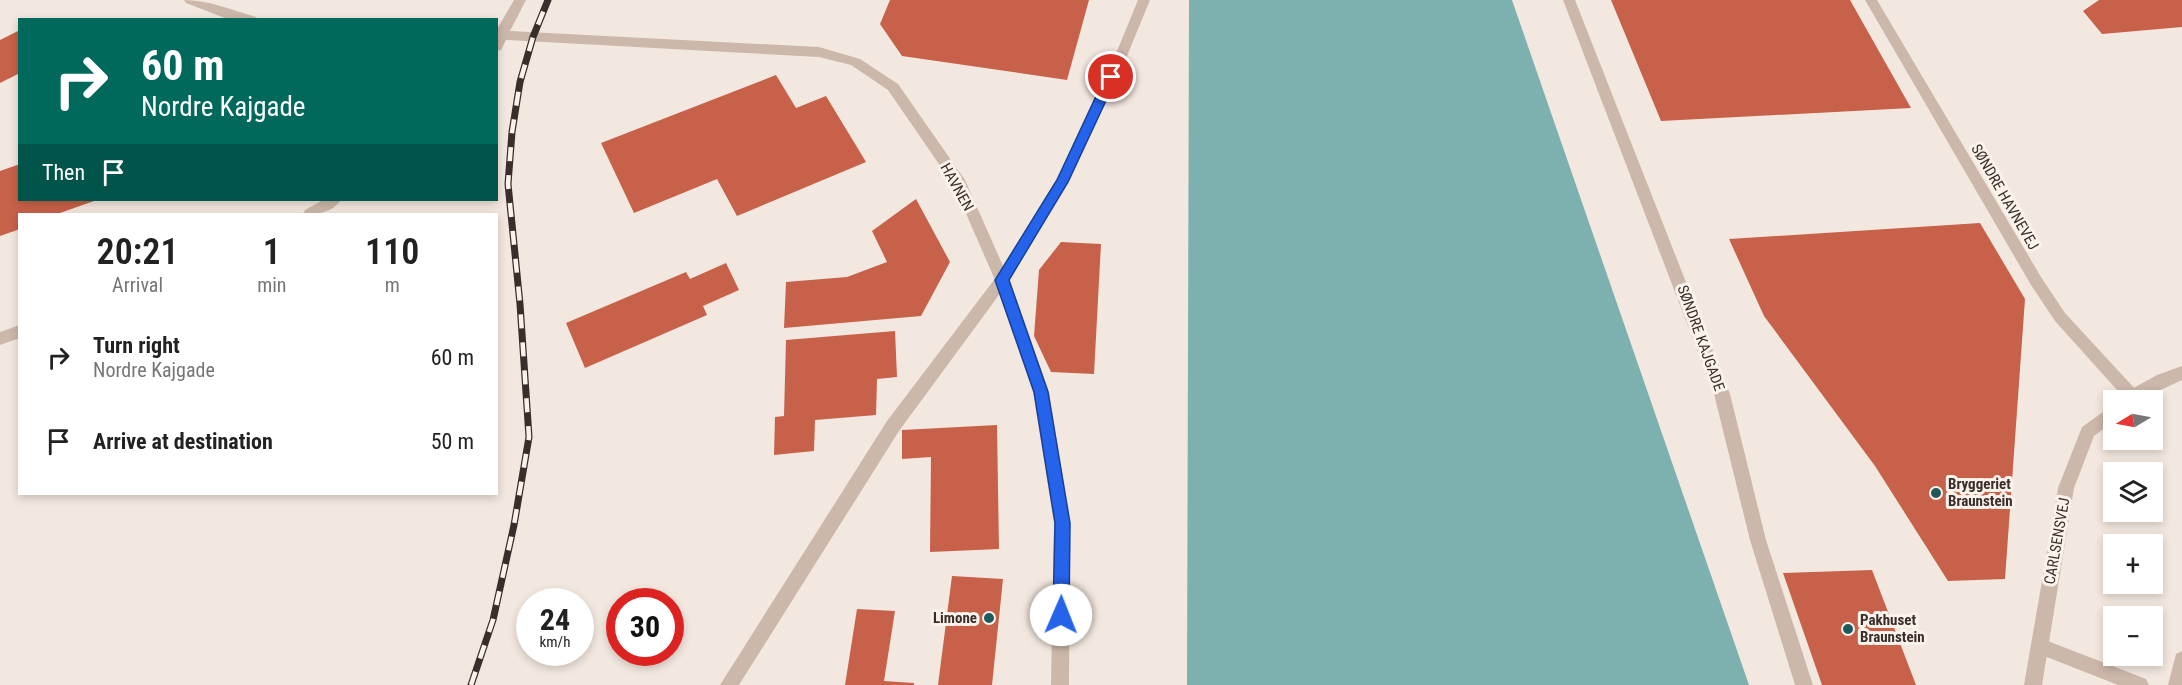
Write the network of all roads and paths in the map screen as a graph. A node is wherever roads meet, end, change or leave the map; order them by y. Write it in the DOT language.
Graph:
graph roads {
  1 [pos="190,0"];
  2 [pos="520,0"];
  3 [pos="1144,0"];
  4 [pos="1569,0"];
  5 [pos="1871,0"];
  6 [pos="240,18"];
  7 [pos="499,39"];
  8 [pos="332,201"];
  9 [pos="312,213"];
  10 [pos="1002,280"];
  11 [pos="18,332"];
  12 [pos="0,339"];
  13 [pos="2182,373"];
  14 [pos="2122,390"];
  15 [pos="2144,390"];
  16 [pos="2103,420"];
  17 [pos="2040,646"];
  18 [pos="2182,660"];
  19 [pos="729,685"];
  20 [pos="1060,685"];
  21 [pos="1804,685"];
  22 [pos="2033,685"];
  23 [pos="2140,685"];
  24 [pos="2176,685"];
  1 -- 6 [label="street"];
  2 -- 7 [label="street"];
  3 -- 10 [label="street"];
  4 -- 21 [label="street, SØNDRE KAJGADE"];
  5 -- 14 [label="street, SØNDRE HAVNEVEJ"];
  7 -- 10 [label="street, HAVNEN"];
  8 -- 9 [label="street"];
  10 -- 19 [label="street"];
  10 -- 20 [label="street, HAVNEN"];
  11 -- 12 [label="street"];
  13 -- 15 [label="street"];
  16 -- 17 [label="street, CARLSENSVEJ"];
  17 -- 22 [label="street, CARLSENSVEJ"];
  17 -- 23 [label="street"];
  18 -- 24 [label="street"];
}
